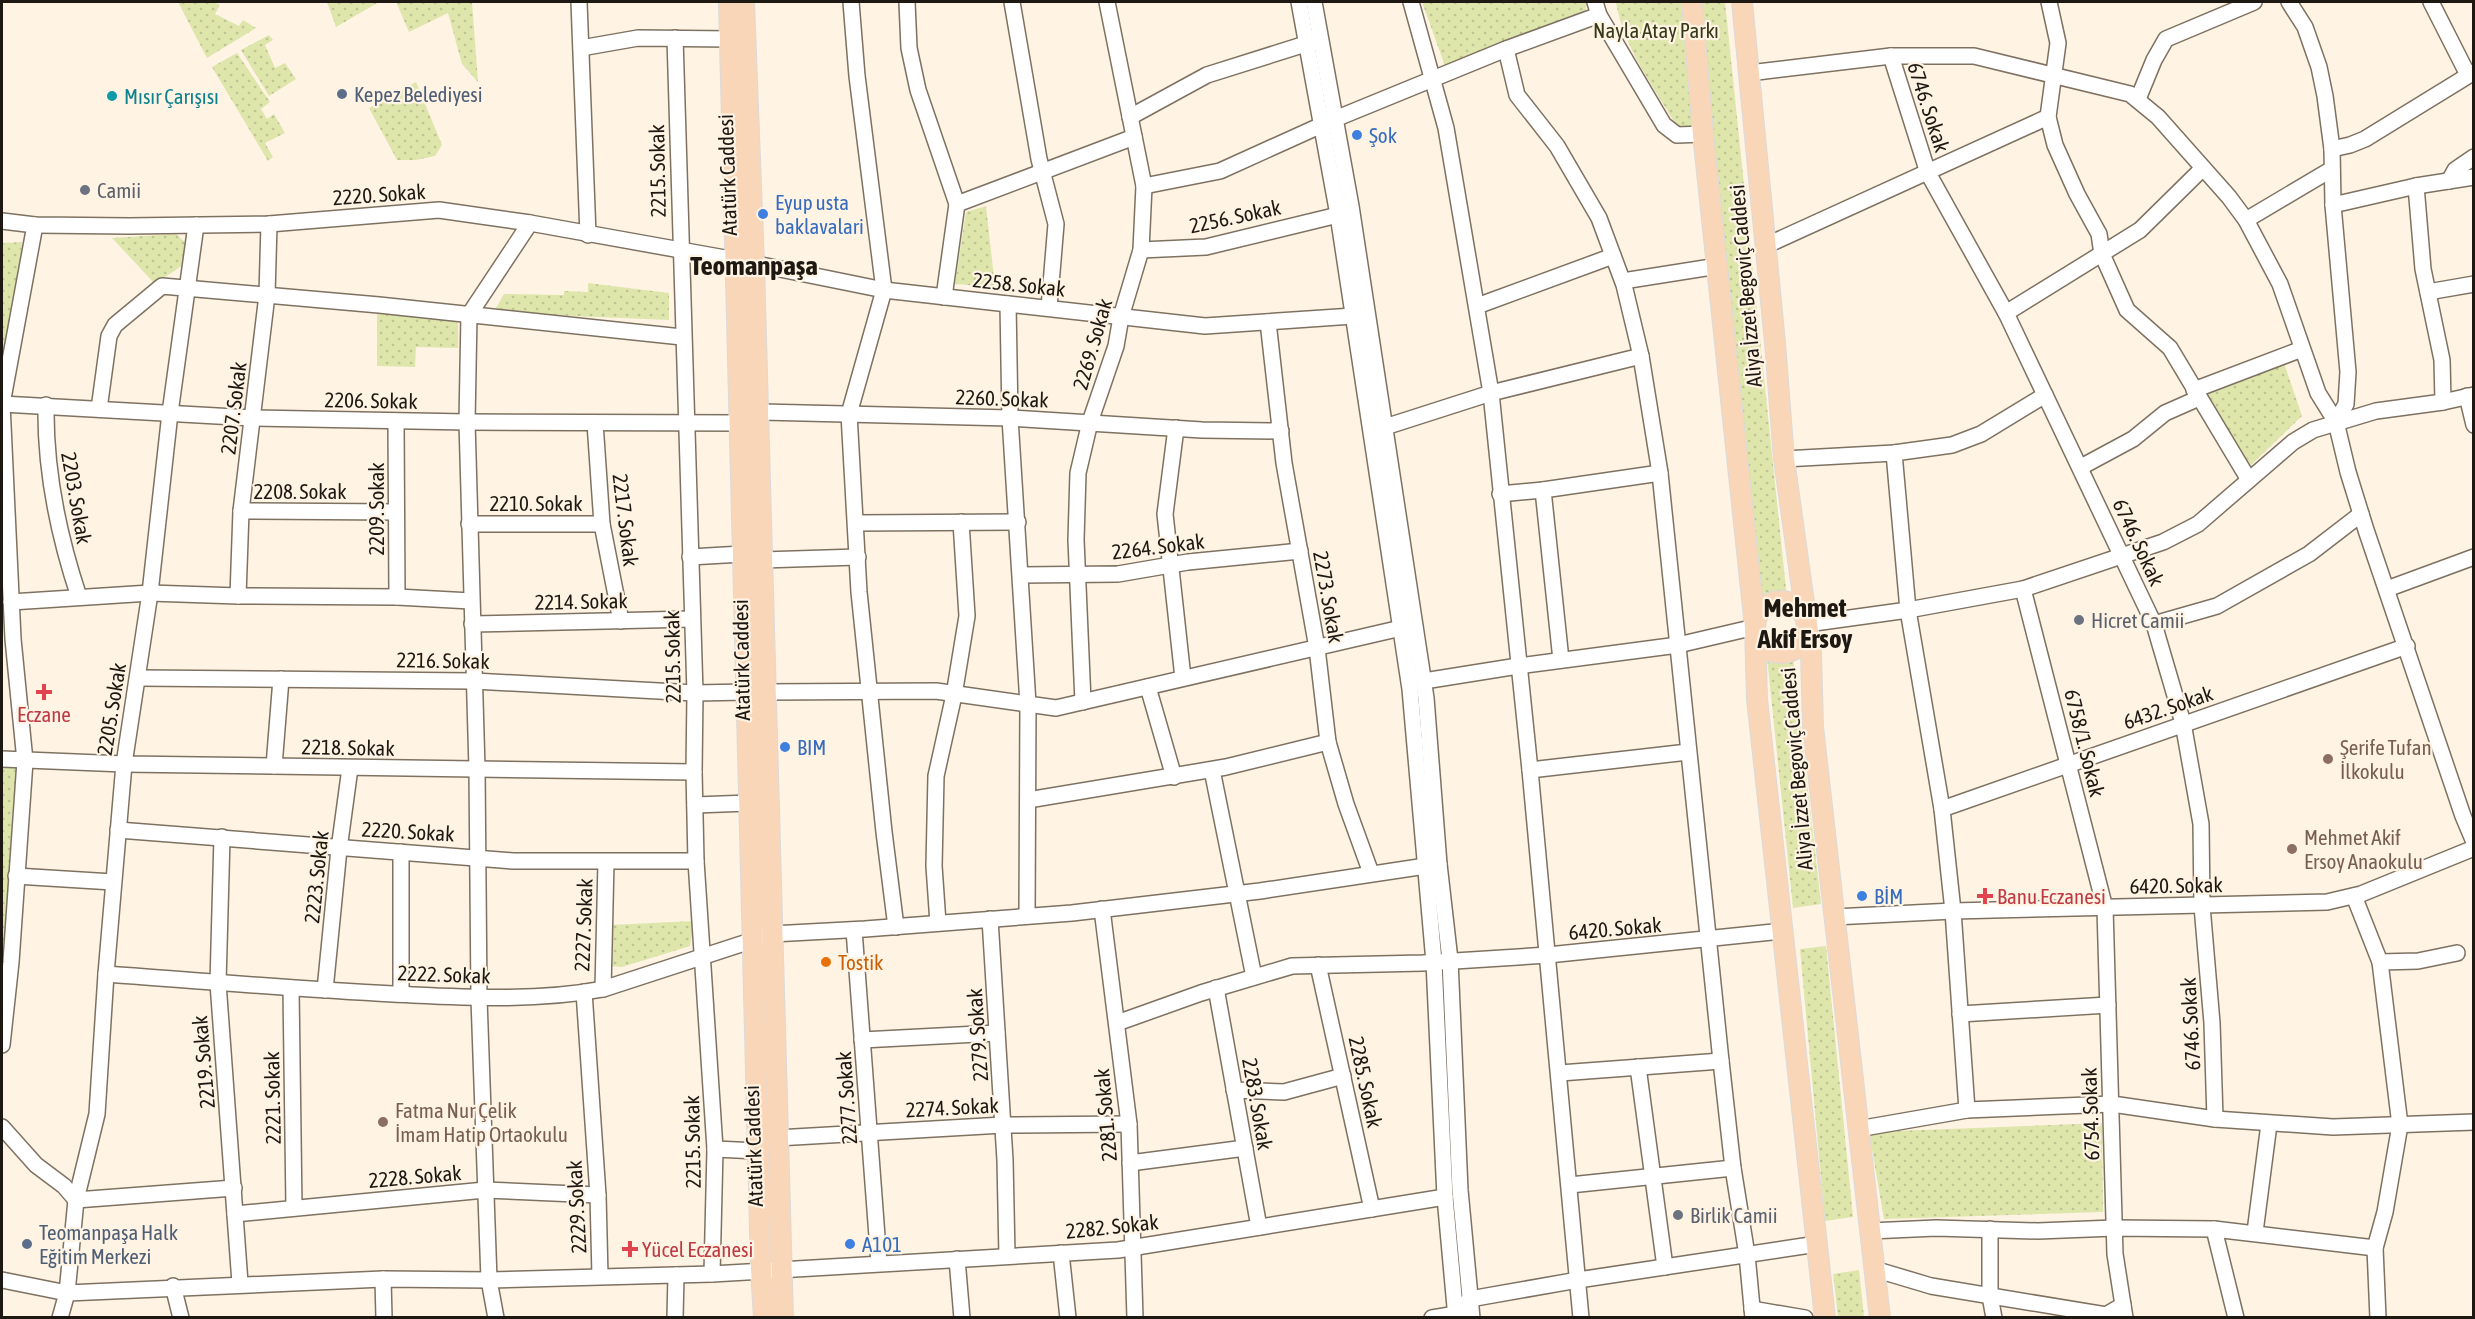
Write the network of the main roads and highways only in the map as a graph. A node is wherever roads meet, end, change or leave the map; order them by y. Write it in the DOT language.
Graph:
graph roads {
  1 [pos="729,2"];
  2 [pos="744,2"];
  3 [pos="1692,2"];
  4 [pos="1742,2"];
  5 [pos="745,262"];
  6 [pos="1807,624"];
  7 [pos="1755,627"];
  8 [pos="756,692"];
  9 [pos="771,1269"];
  10 [pos="764,1317"];
  11 [pos="783,1317"];
  12 [pos="1825,1317"];
  13 [pos="1880,1317"];
  1 -- 5 [label="main road, Atatürk Caddesi"];
  2 -- 5 [label="main road, Atatürk Caddesi"];
  3 -- 7 [label="main road, Aliya İzzet Begoviç Caddesi"];
  4 -- 6 [label="main road, Aliya İzzet Begoviç Caddesi"];
  5 -- 8 [label="main road, Atatürk Caddesi"];
  5 -- 8 [label="main road, Atatürk Caddesi"];
  6 -- 7 [label="main road"];
  6 -- 7 [label="main road"];
  6 -- 13 [label="main road, Aliya İzzet Begoviç Caddesi"];
  7 -- 12 [label="main road, Aliya İzzet Begoviç Caddesi"];
  8 -- 9 [label="main road, Atatürk Caddesi"];
  8 -- 9 [label="main road, Atatürk Caddesi"];
  9 -- 10 [label="main road, Atatürk Caddesi"];
  9 -- 11 [label="main road, Atatürk Caddesi"];
}
